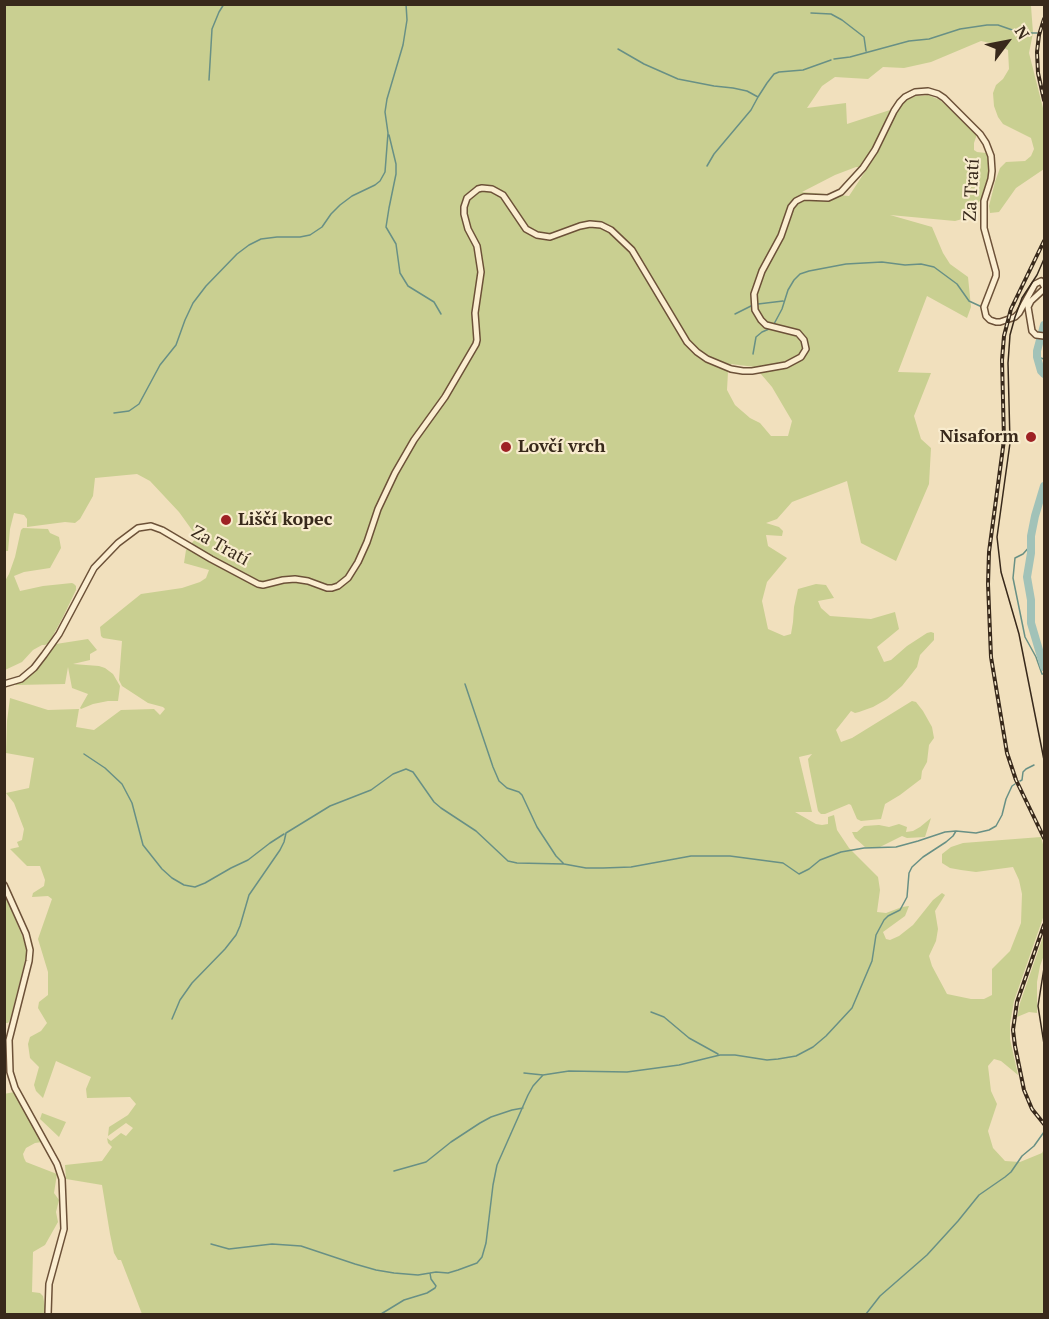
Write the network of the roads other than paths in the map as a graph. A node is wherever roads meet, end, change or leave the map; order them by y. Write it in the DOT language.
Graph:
graph roads {
  1 [pos="1044,287"];
  2 [pos="1044,336"];
  3 [pos="4,684"];
  4 [pos="4,885"];
  5 [pos="48,1314"];
  1 -- 2 [label="street"];
  1 -- 3 [label="street, Za Tratí"];
  4 -- 5 [label="street"];
}
